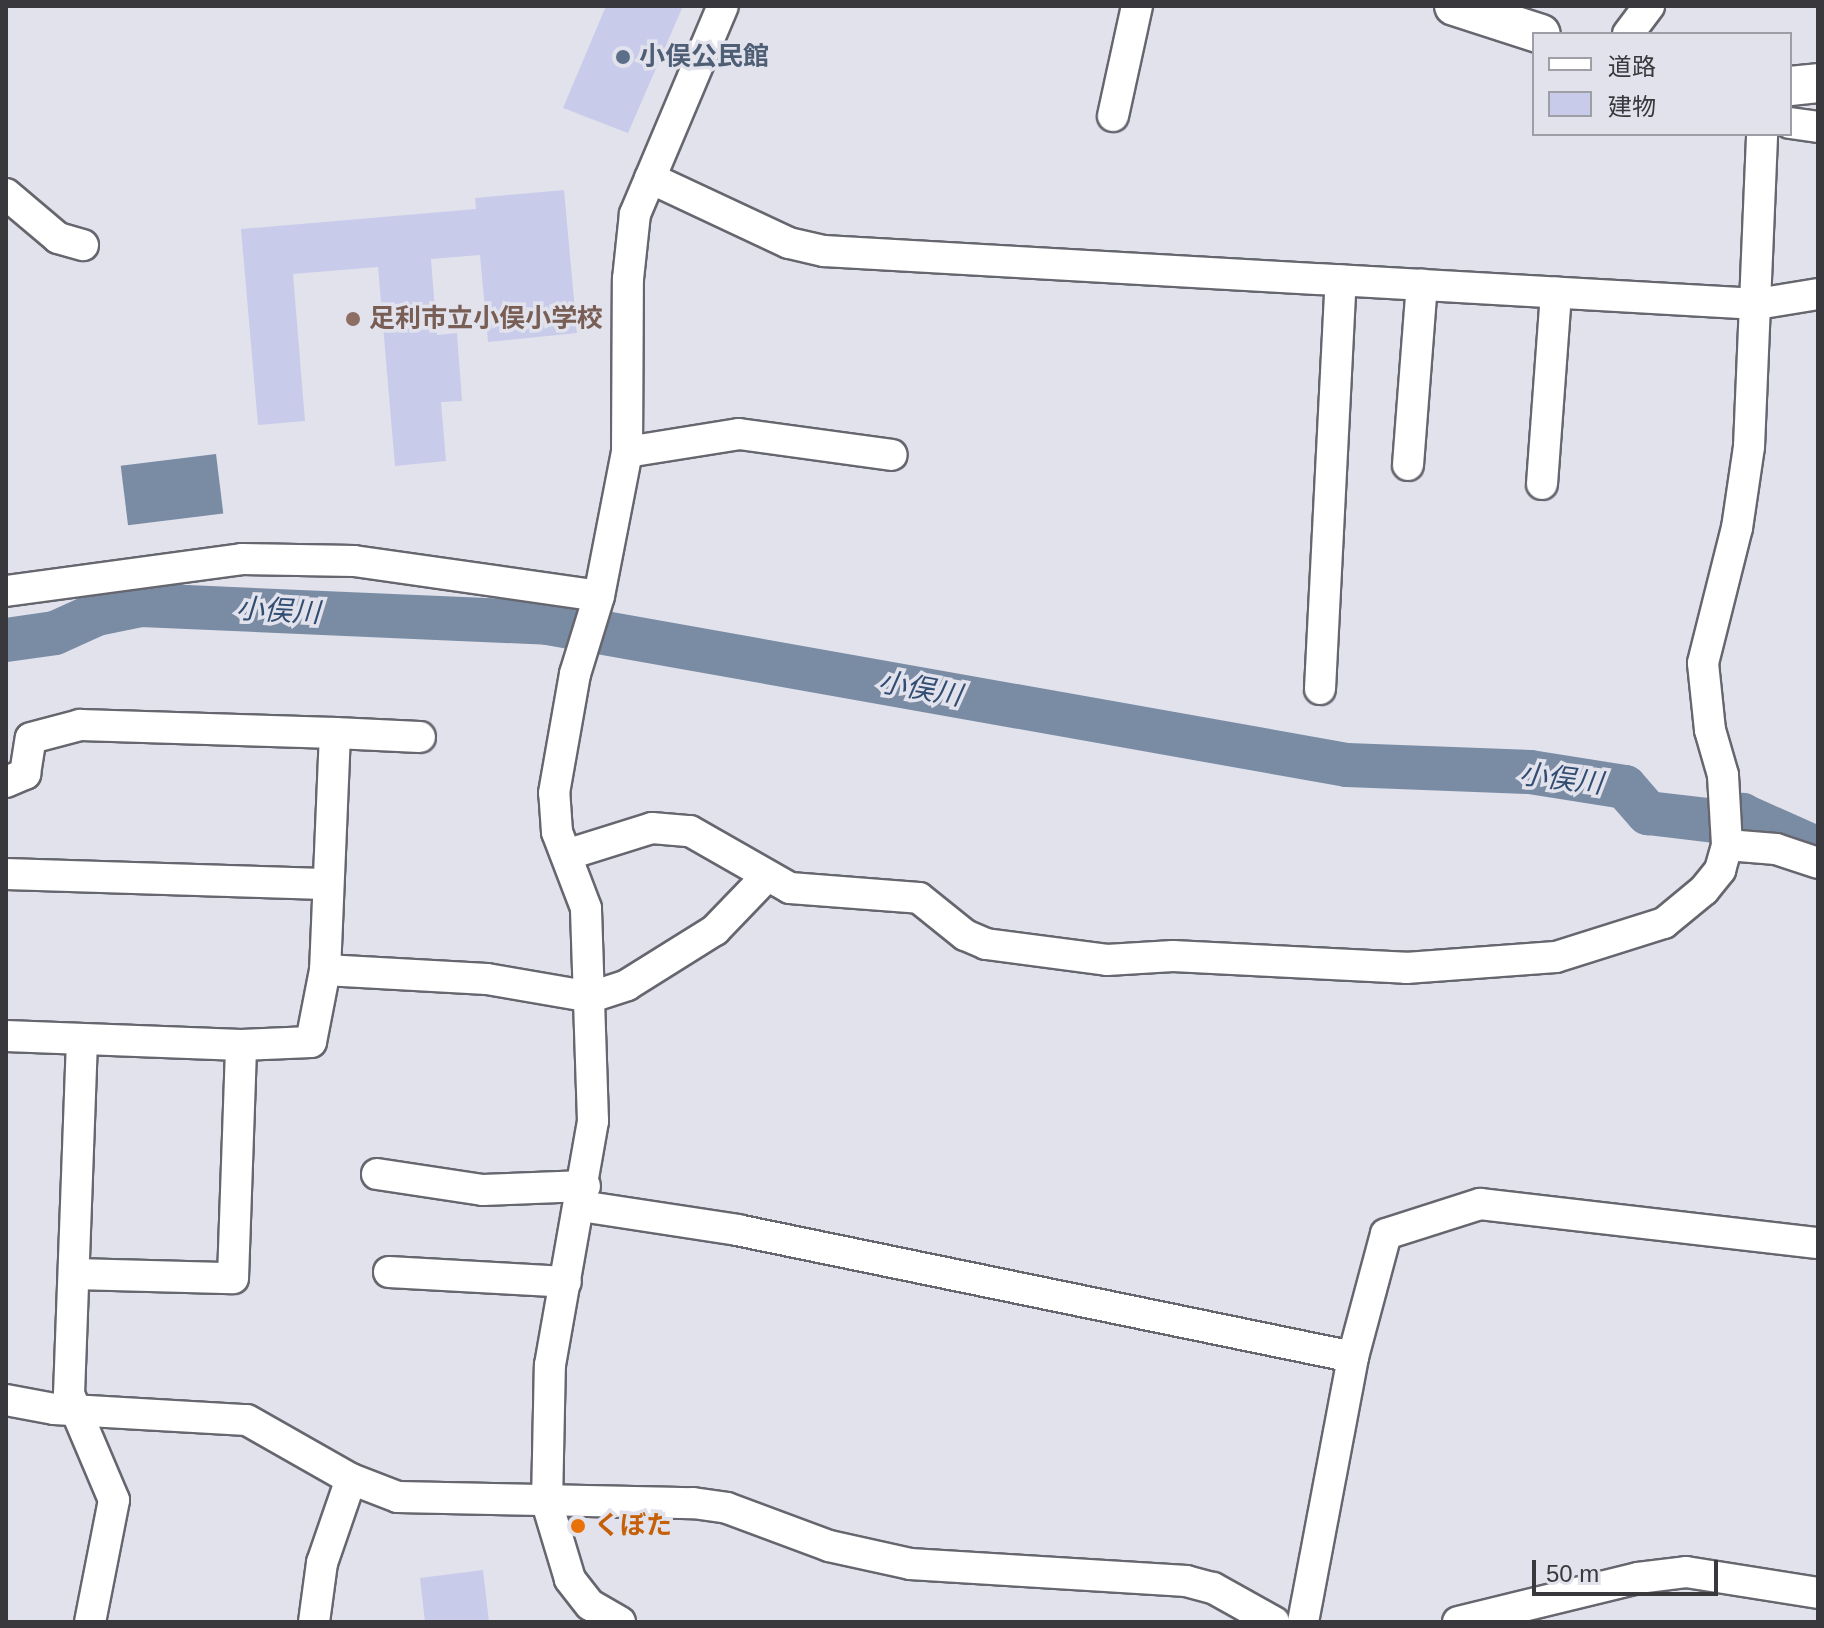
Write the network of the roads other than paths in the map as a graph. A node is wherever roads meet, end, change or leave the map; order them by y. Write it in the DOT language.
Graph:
graph roads {
  1 [pos="723,6"];
  2 [pos="1137,6"];
  3 [pos="1454,6"];
  4 [pos="1649,6"];
  5 [pos="1535,32"];
  6 [pos="1630,32"];
  7 [pos="1818,83"];
  8 [pos="1792,86"];
  9 [pos="1113,116"];
  10 [pos="1792,123"];
  11 [pos="1818,127"];
  12 [pos="1762,136"];
  13 [pos="650,178"];
  14 [pos="6,194"];
  15 [pos="83,245"];
  16 [pos="1341,281"];
  17 [pos="1422,285"];
  18 [pos="1556,293"];
  19 [pos="1818,294"];
  20 [pos="1757,304"];
  21 [pos="627,452"];
  22 [pos="892,455"];
  23 [pos="1408,465"];
  24 [pos="1542,484"];
  25 [pos="6,591"];
  26 [pos="597,601"];
  27 [pos="1320,689"];
  28 [pos="335,733"];
  29 [pos="420,737"];
  30 [pos="6,782"];
  31 [pos="1727,841"];
  32 [pos="569,854"];
  33 [pos="1818,863"];
  34 [pos="6,874"];
  35 [pos="765,878"];
  36 [pos="325,884"];
  37 [pos="325,970"];
  38 [pos="591,997"];
  39 [pos="6,1036"];
  40 [pos="82,1040"];
  41 [pos="241,1045"];
  42 [pos="377,1174"];
  43 [pos="583,1196"];
  44 [pos="1818,1243"];
  45 [pos="389,1272"];
  46 [pos="75,1274"];
  47 [pos="566,1282"];
  48 [pos="1353,1357"];
  49 [pos="6,1400"];
  50 [pos="73,1410"];
  51 [pos="351,1479"];
  52 [pos="547,1503"];
  53 [pos="1818,1593"];
  54 [pos="1513,1614"];
  55 [pos="90,1622"];
  56 [pos="314,1622"];
  57 [pos="620,1622"];
  58 [pos="1274,1622"];
  59 [pos="1303,1622"];
  60 [pos="1458,1622"];
  1 -- 13 [label="street"];
  2 -- 9 [label="street"];
  3 -- 5 [label="main road"];
  4 -- 6 [label="street"];
  7 -- 8 [label="main road"];
  10 -- 11 [label="street"];
  12 -- 20 [label="street"];
  13 -- 16 [label="street"];
  13 -- 21 [label="street"];
  14 -- 15 [label="street"];
  16 -- 17 [label="street"];
  16 -- 27 [label="street"];
  17 -- 18 [label="street"];
  17 -- 23 [label="street"];
  18 -- 20 [label="street"];
  18 -- 24 [label="street"];
  19 -- 20 [label="street"];
  20 -- 31 [label="street"];
  21 -- 22 [label="street"];
  21 -- 26 [label="street"];
  25 -- 26 [label="street"];
  26 -- 32 [label="street"];
  28 -- 29 [label="street"];
  28 -- 30 [label="street"];
  28 -- 36 [label="street"];
  31 -- 33 [label="street"];
  31 -- 35 [label="street"];
  32 -- 35 [label="street"];
  32 -- 38 [label="street"];
  34 -- 36 [label="street"];
  35 -- 38 [label="street"];
  36 -- 37 [label="street"];
  37 -- 38 [label="street"];
  37 -- 41 [label="street"];
  38 -- 43 [label="street"];
  39 -- 40 [label="street"];
  40 -- 41 [label="street"];
  40 -- 46 [label="street"];
  41 -- 46 [label="street"];
  42 -- 43 [label="street"];
  43 -- 47 [label="street"];
  43 -- 48 [label="street"];
  44 -- 48 [label="street"];
  45 -- 47 [label="street"];
  46 -- 50 [label="street"];
  47 -- 52 [label="street"];
  48 -- 59 [label="street"];
  49 -- 50 [label="street"];
  50 -- 51 [label="street"];
  50 -- 55 [label="street"];
  51 -- 52 [label="street"];
  51 -- 56 [label="street"];
  52 -- 57 [label="street"];
  52 -- 58 [label="street"];
  53 -- 54 [label="street"];
  54 -- 60 [label="street"];
}
